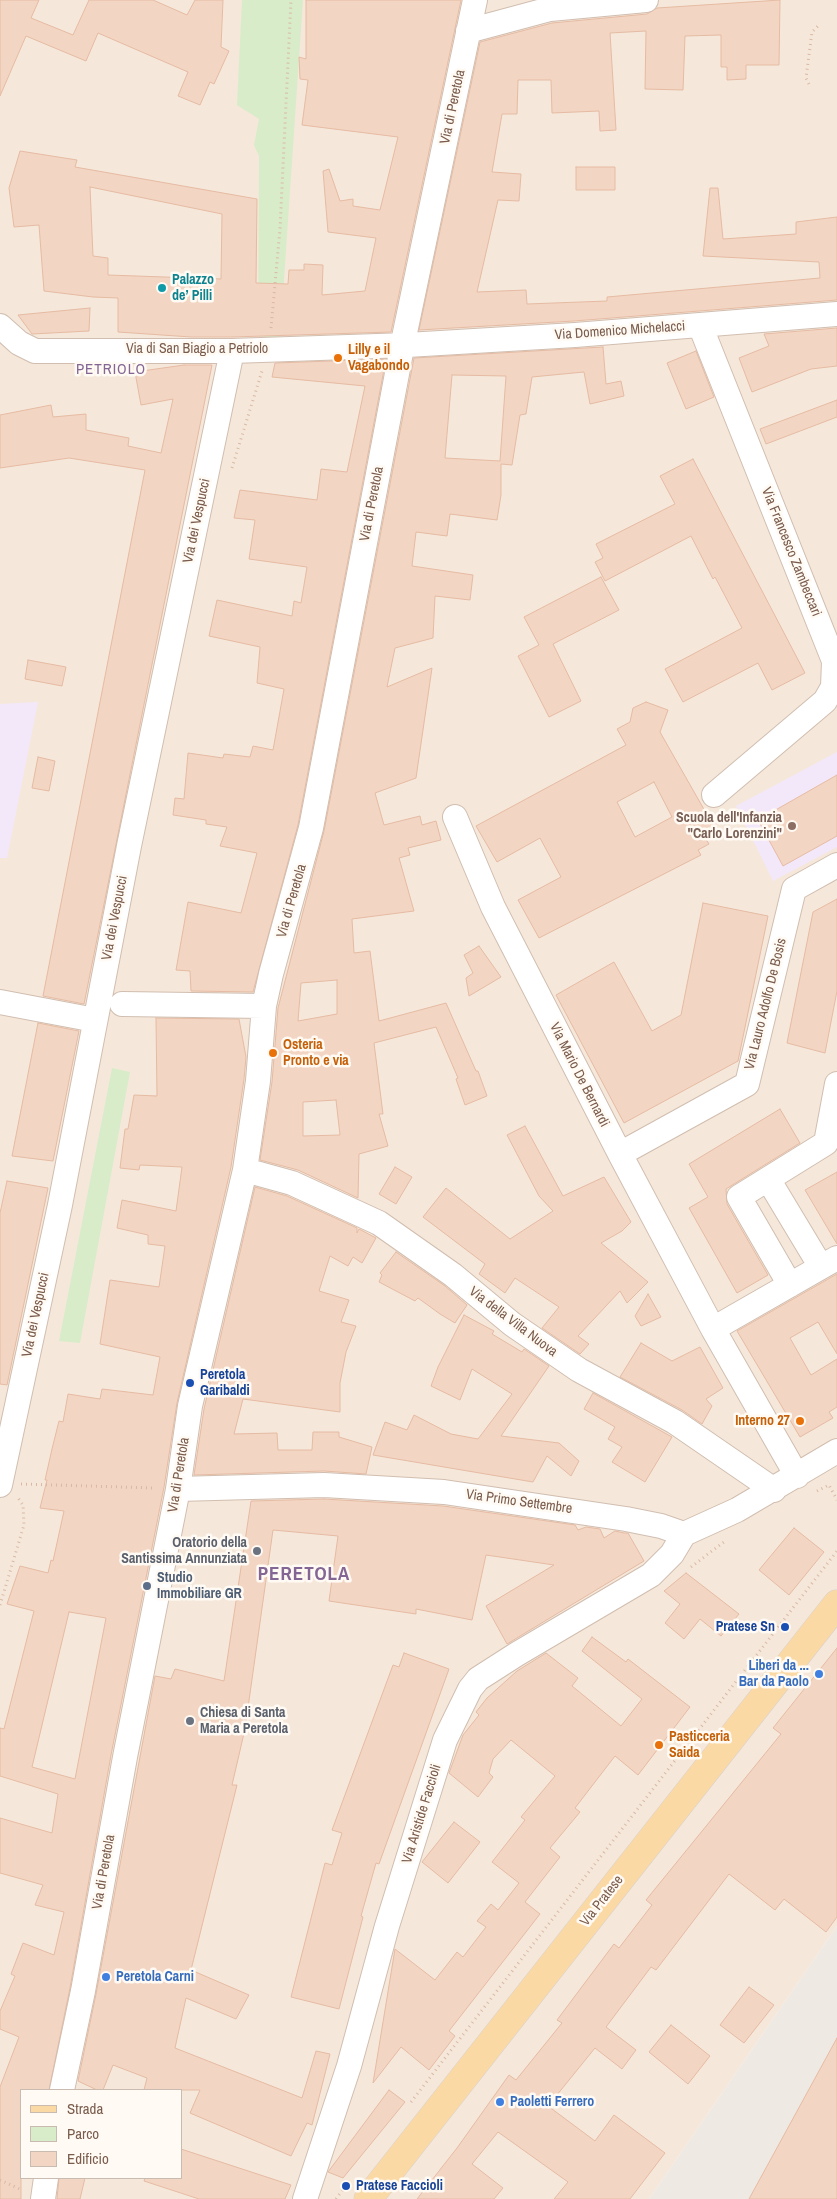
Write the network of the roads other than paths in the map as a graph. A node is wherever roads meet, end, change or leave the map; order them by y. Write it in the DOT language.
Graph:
graph roads {
  1 [pos="475,0"];
  2 [pos="646,0"];
  3 [pos="468,31"];
  4 [pos="837,314"];
  5 [pos="700,325"];
  6 [pos="0,326"];
  7 [pos="403,345"];
  8 [pos="232,350"];
  9 [pos="714,795"];
  10 [pos="454,817"];
  11 [pos="837,865"];
  12 [pos="0,1002"];
  13 [pos="122,1004"];
  14 [pos="264,1006"];
  15 [pos="95,1020"];
  16 [pos="837,1084"];
  17 [pos="620,1154"];
  18 [pos="245,1170"];
  19 [pos="768,1179"];
  20 [pos="829,1262"];
  21 [pos="790,1285"];
  22 [pos="713,1329"];
  23 [pos="837,1452"];
  24 [pos="797,1476"];
  25 [pos="5,1484"];
  26 [pos="178,1489"];
  27 [pos="774,1490"];
  28 [pos="684,1534"];
  29 [pos="837,1604"];
  30 [pos="62,2089"];
  31 [pos="45,2179"];
  32 [pos="360,2188"];
  33 [pos="34,2196"];
  34 [pos="305,2199"];
  1 -- 3 [label="street, Via di Peretola"];
  2 -- 3 [label="street"];
  3 -- 7 [label="street, Via di Peretola"];
  4 -- 5 [label="street, Via Domenico Michelacci"];
  5 -- 7 [label="street, Via Domenico Michelacci"];
  5 -- 9 [label="street, Via Francesco Zambeccari"];
  6 -- 8 [label="street, Via di San Biagio a Petriolo"];
  7 -- 8 [label="street, Via di San Biagio a Petriolo"];
  7 -- 14 [label="street, Via di Peretola"];
  8 -- 15 [label="street, Via dei Vespucci"];
  10 -- 17 [label="street, Via Mario De Bernardi"];
  11 -- 17 [label="street, Via Lauro Adolfo De Bosis"];
  12 -- 15 [label="street"];
  13 -- 14 [label="street"];
  14 -- 18 [label="street, Via di Peretola"];
  15 -- 25 [label="street, Via dei Vespucci"];
  16 -- 19 [label="street"];
  17 -- 22 [label="street, Via Mario De Bernardi"];
  18 -- 26 [label="street, Via di Peretola"];
  18 -- 27 [label="street, Via della Villa Nuova"];
  19 -- 20 [label="street"];
  19 -- 21 [label="street"];
  20 -- 21 [label="street"];
  21 -- 22 [label="street"];
  22 -- 24 [label="street, Via Mario De Bernardi"];
  23 -- 24 [label="street"];
  24 -- 27 [label="street"];
  26 -- 28 [label="street, Via Primo Settembre"];
  26 -- 30 [label="street, Via di Peretola"];
  27 -- 28 [label="street"];
  28 -- 34 [label="street, Via Aristide Faccioli"];
  29 -- 32 [label="main road, Via Pratese"];
  31 -- 33 [label="street"];
}
